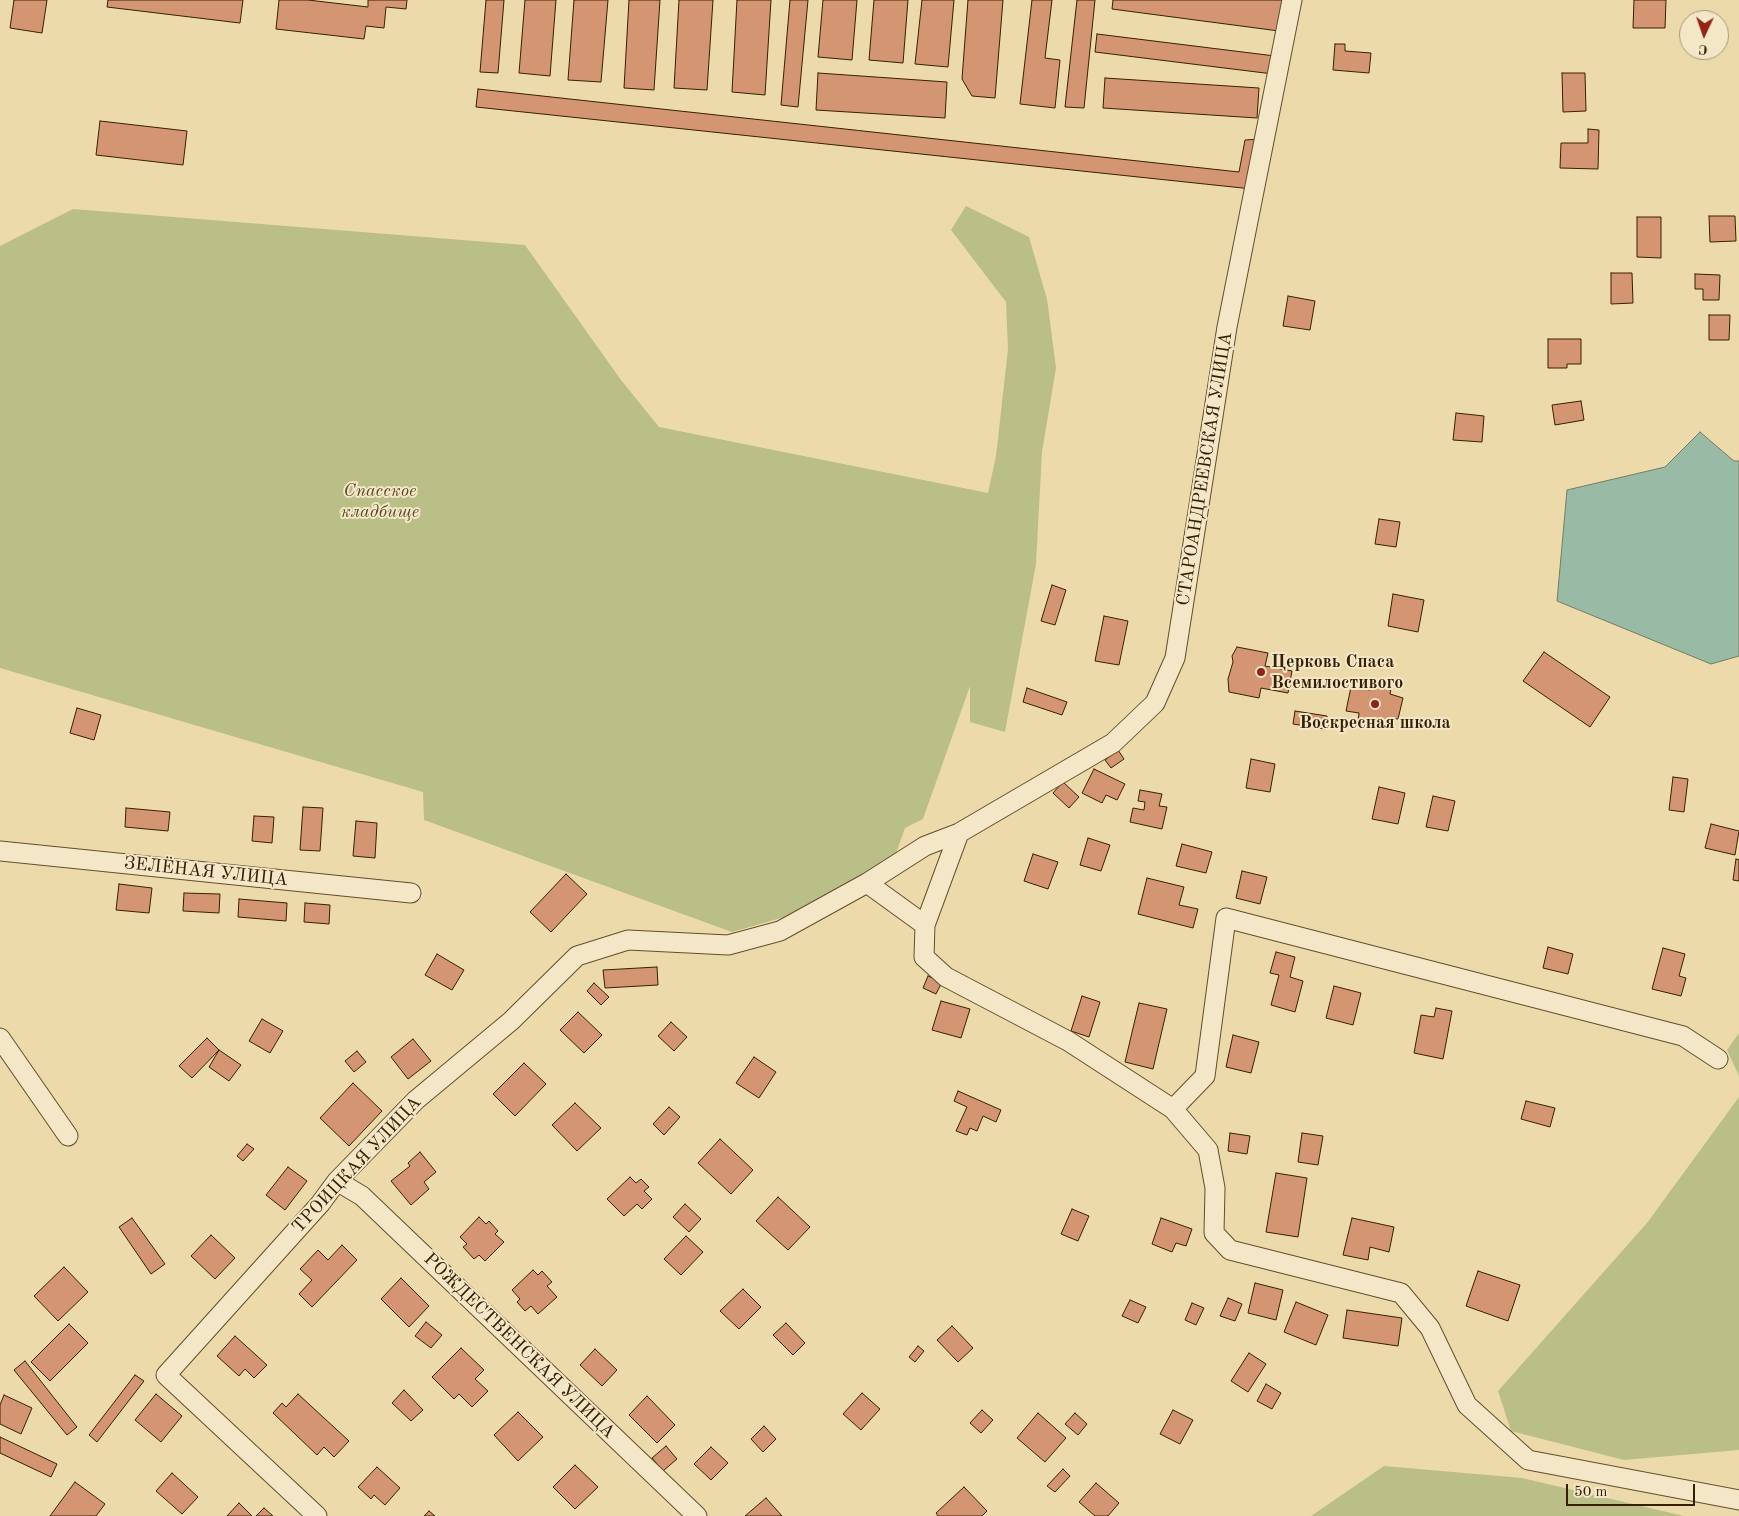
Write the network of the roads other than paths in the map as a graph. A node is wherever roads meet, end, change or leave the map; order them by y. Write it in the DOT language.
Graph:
graph roads {
  1 [pos="1292,0"];
  2 [pos="959,833"];
  3 [pos="0,851"];
  4 [pos="867,883"];
  5 [pos="411,893"];
  6 [pos="925,925"];
  7 [pos="0,1038"];
  8 [pos="1718,1059"];
  9 [pos="1174,1110"];
  10 [pos="68,1136"];
  11 [pos="337,1181"];
  12 [pos="1739,1500"];
  13 [pos="317,1516"];
  14 [pos="697,1516"];
  1 -- 2 [label="street, СТАРОАНДРЕЕВСКАЯ УЛИЦА"];
  2 -- 4 [label="street, СТАРОАНДРЕЕВСКАЯ УЛИЦА"];
  2 -- 6 [label="street"];
  3 -- 5 [label="street, ЗЕЛЁНАЯ УЛИЦА"];
  4 -- 6 [label="street"];
  4 -- 11 [label="street, ТРОИЦКАЯ УЛИЦА"];
  6 -- 9 [label="street"];
  7 -- 10 [label="street"];
  8 -- 9 [label="street"];
  9 -- 12 [label="street"];
  11 -- 13 [label="street, ТРОИЦКАЯ УЛИЦА"];
  11 -- 14 [label="street, РОЖДЕСТВЕНСКАЯ УЛИЦА"];
}
